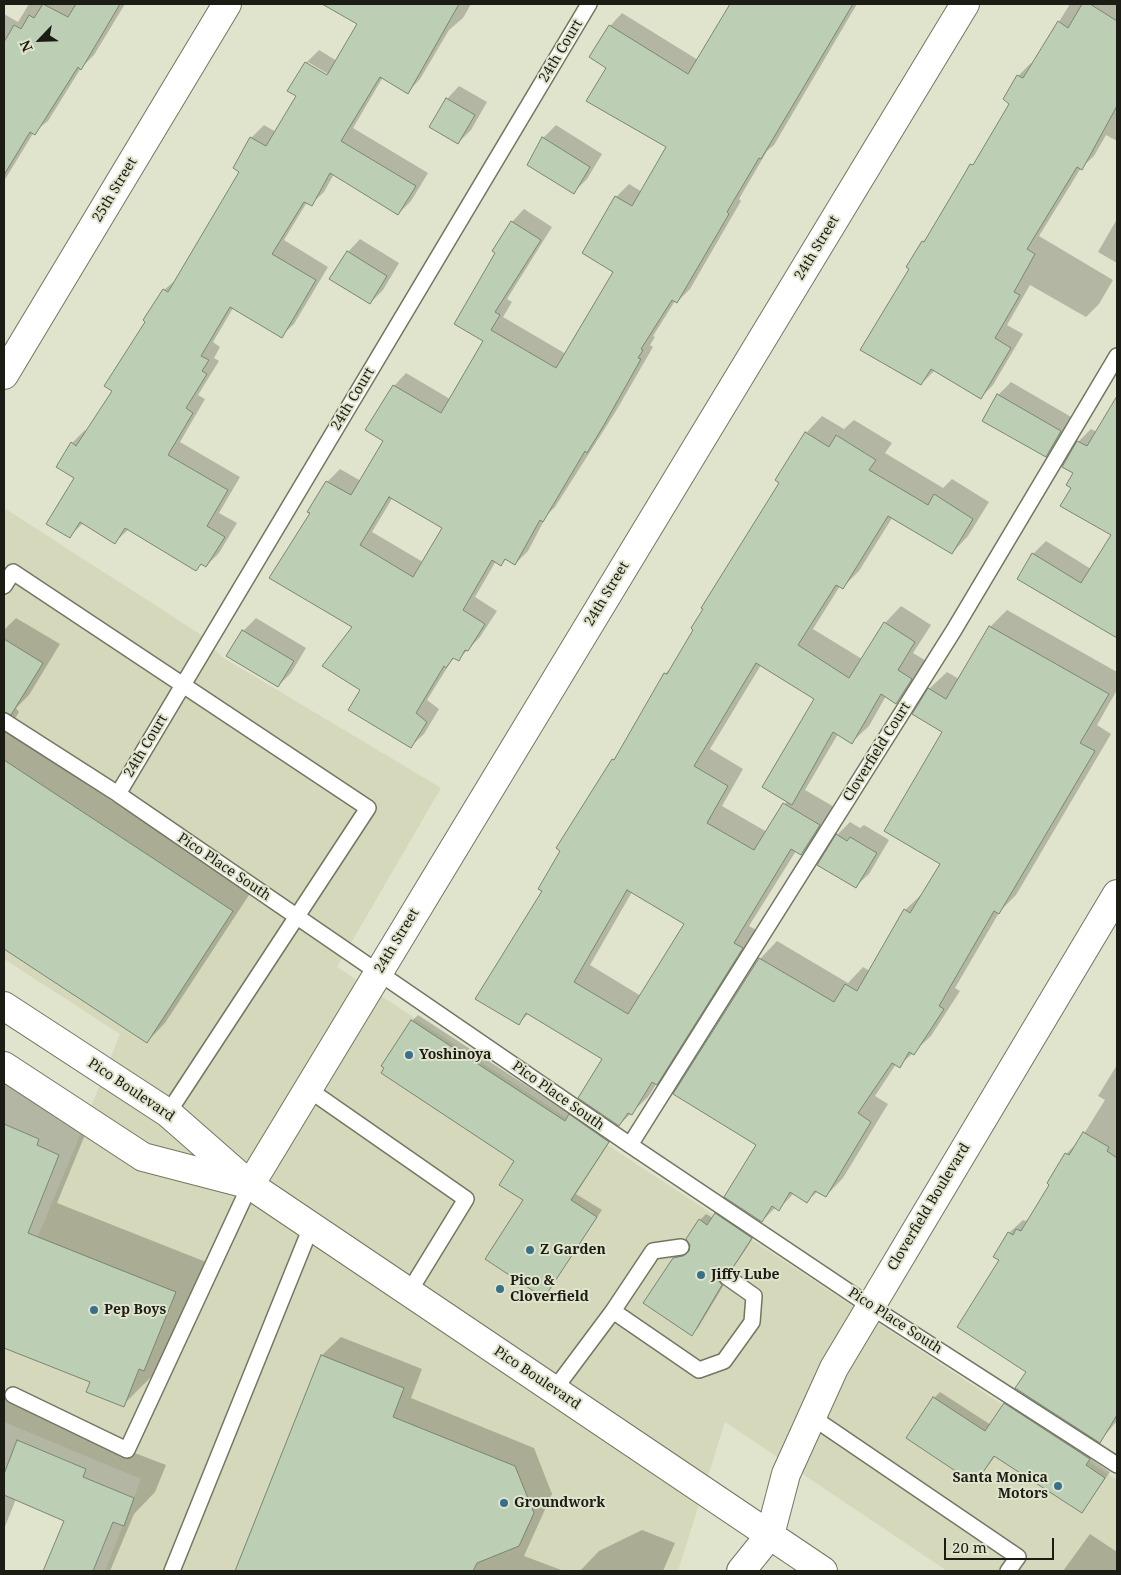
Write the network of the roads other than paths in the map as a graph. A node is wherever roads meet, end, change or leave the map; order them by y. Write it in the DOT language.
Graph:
graph roads {
  1 [pos="227,4"];
  2 [pos="590,4"];
  3 [pos="965,4"];
  4 [pos="1117,356"];
  5 [pos="4,375"];
  6 [pos="4,586"];
  7 [pos="183,685"];
  8 [pos="4,721"];
  9 [pos="118,794"];
  10 [pos="1117,894"];
  11 [pos="297,916"];
  12 [pos="378,972"];
  13 [pos="4,1006"];
  14 [pos="4,1066"];
  15 [pos="308,1090"];
  16 [pos="168,1113"];
  17 [pos="630,1145"];
  18 [pos="250,1185"];
  19 [pos="311,1227"];
  20 [pos="681,1247"];
  21 [pos="727,1277"];
  22 [pos="409,1292"];
  23 [pos="870,1306"];
  24 [pos="612,1312"];
  25 [pos="554,1390"];
  26 [pos="13,1395"];
  27 [pos="812,1417"];
  28 [pos="1117,1465"];
  29 [pos="770,1535"];
  30 [pos="172,1571"];
  31 [pos="741,1571"];
  32 [pos="767,1571"];
  33 [pos="824,1571"];
  34 [pos="1008,1571"];
  1 -- 5 [label="street, 25th Street"];
  2 -- 7 [label="lane, 24th Court"];
  3 -- 12 [label="street, 24th Street"];
  4 -- 17 [label="lane, Cloverfield Court"];
  6 -- 7 [label="lane"];
  7 -- 9 [label="lane, 24th Court"];
  7 -- 11 [label="lane"];
  8 -- 9 [label="lane, Pico Place South"];
  9 -- 11 [label="lane, Pico Place South"];
  10 -- 23 [label="street, Cloverfield Boulevard"];
  11 -- 12 [label="lane, Pico Place South"];
  11 -- 16 [label="lane"];
  12 -- 15 [label="street, 24th Street"];
  12 -- 17 [label="lane, Pico Place South"];
  13 -- 16 [label="street, Pico Boulevard"];
  14 -- 18 [label="street, Pico Boulevard"];
  15 -- 18 [label="street, 24th Street"];
  15 -- 22 [label="lane"];
  16 -- 18 [label="street, Pico Boulevard"];
  17 -- 23 [label="lane, Pico Place South"];
  18 -- 19 [label="street, Pico Boulevard"];
  18 -- 26 [label="lane"];
  19 -- 22 [label="street, Pico Boulevard"];
  19 -- 30 [label="lane"];
  20 -- 24 [label="lane"];
  21 -- 24 [label="lane"];
  22 -- 25 [label="street, Pico Boulevard"];
  23 -- 27 [label="street, Cloverfield Boulevard"];
  23 -- 28 [label="lane, Pico Place South"];
  24 -- 25 [label="lane"];
  25 -- 29 [label="street, Pico Boulevard"];
  27 -- 29 [label="street, Cloverfield Boulevard"];
  27 -- 34 [label="lane"];
  29 -- 31 [label="street, Cloverfield Boulevard"];
  29 -- 32 [label="street, Cloverfield Boulevard"];
  29 -- 33 [label="street, Pico Boulevard"];
}
